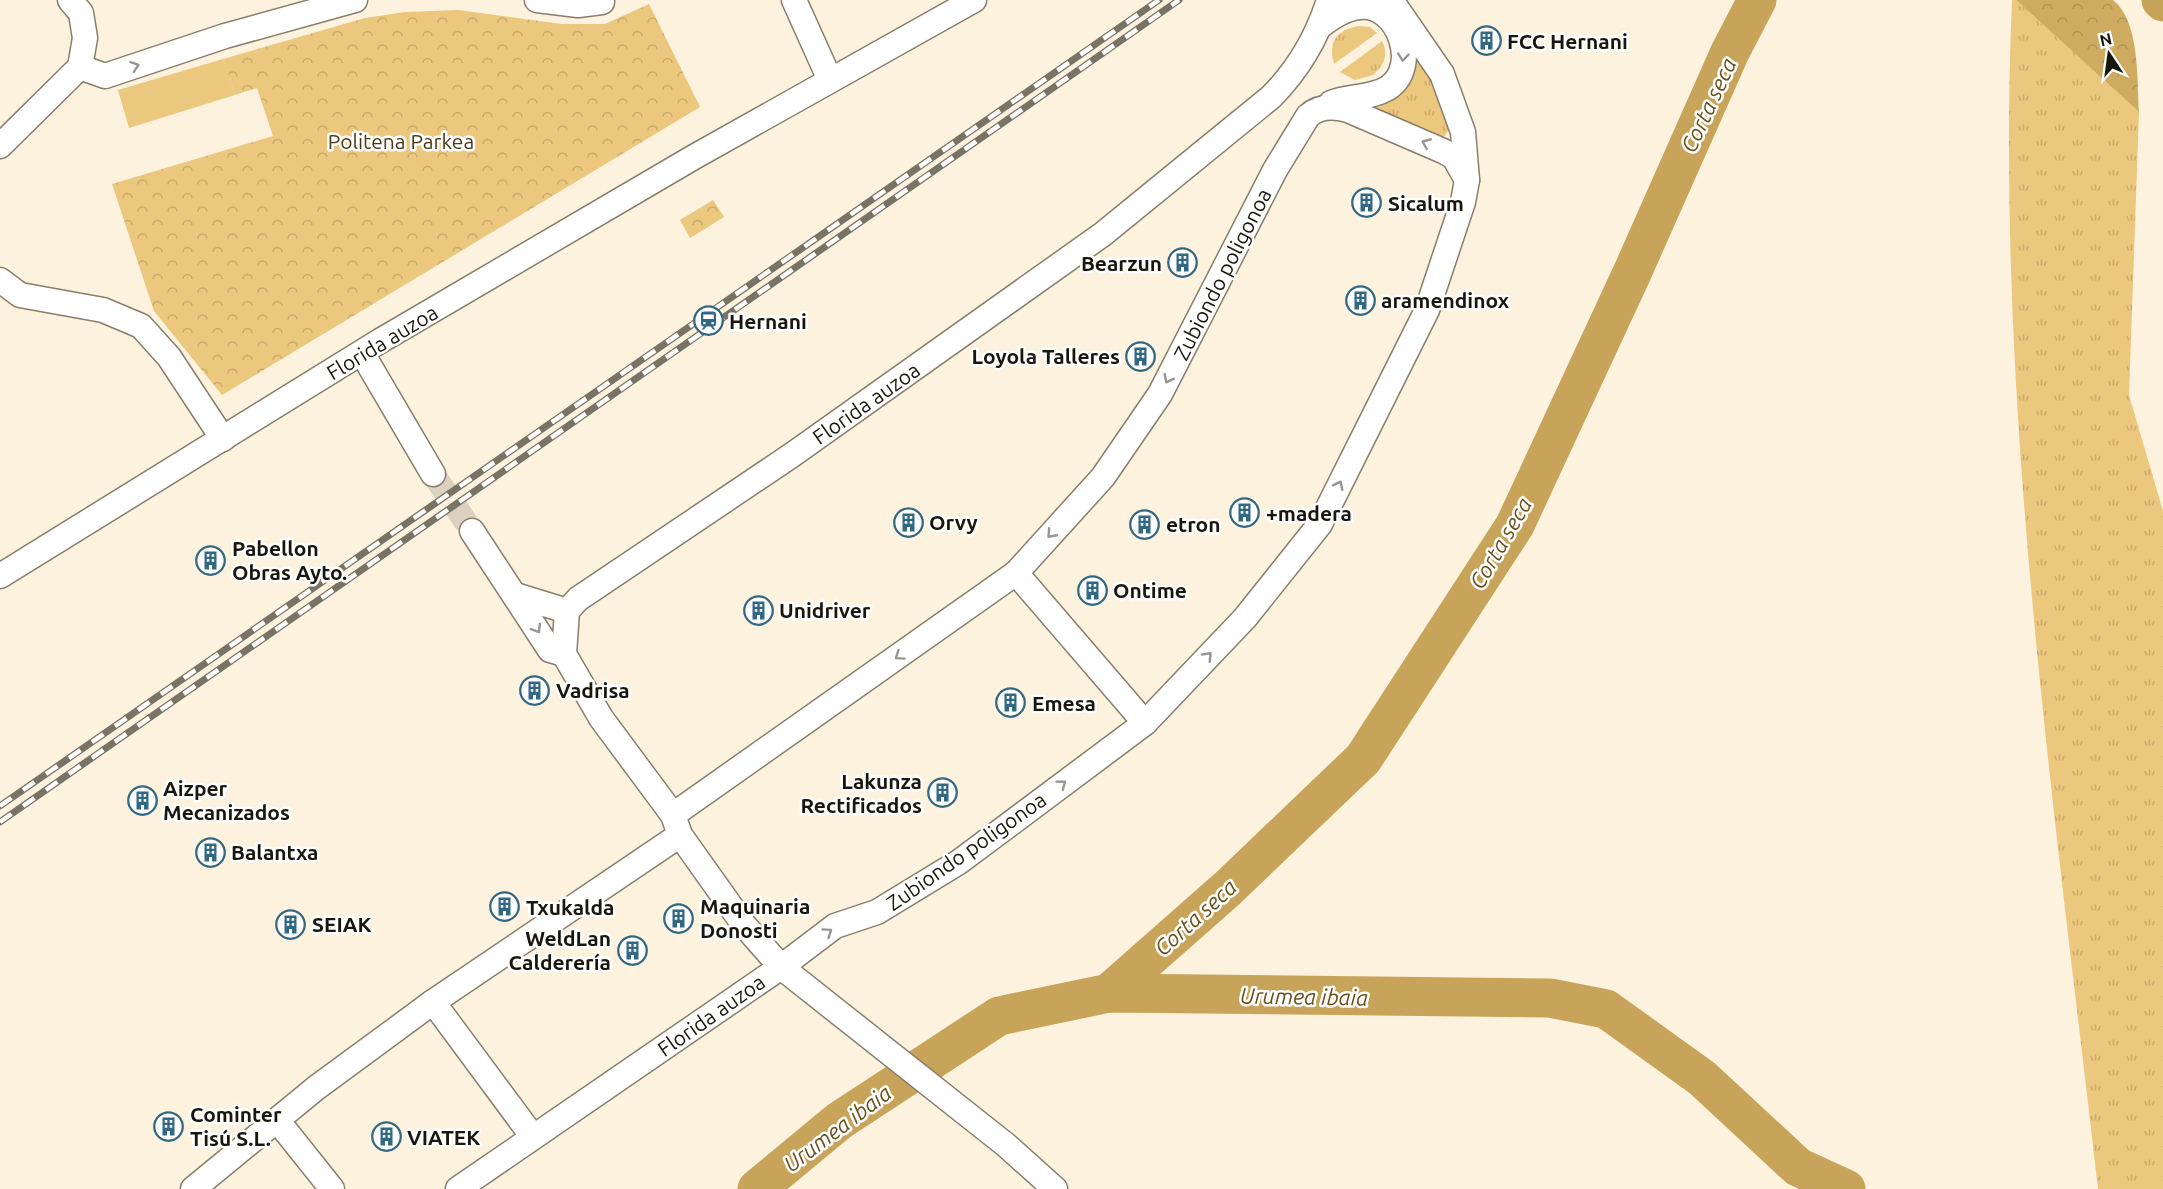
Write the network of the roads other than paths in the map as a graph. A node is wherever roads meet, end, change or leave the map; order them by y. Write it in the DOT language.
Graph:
graph roads {
  1 [pos="70,0"];
  2 [pos="355,0"];
  3 [pos="537,0"];
  4 [pos="794,0"];
  5 [pos="974,0"];
  6 [pos="1329,0"];
  7 [pos="1391,0"];
  8 [pos="602,3"];
  9 [pos="1351,4"];
  10 [pos="1319,27"];
  11 [pos="80,67"];
  12 [pos="830,80"];
  13 [pos="1314,110"];
  14 [pos="0,146"];
  15 [pos="1467,180"];
  16 [pos="0,280"];
  17 [pos="362,353"];
  18 [pos="223,439"];
  19 [pos="433,474"];
  20 [pos="471,531"];
  21 [pos="1016,573"];
  22 [pos="0,576"];
  23 [pos="515,595"];
  24 [pos="567,612"];
  25 [pos="564,654"];
  26 [pos="1145,723"];
  27 [pos="676,825"];
  28 [pos="781,967"];
  29 [pos="434,1002"];
  30 [pos="277,1120"];
  31 [pos="533,1137"];
  32 [pos="193,1189"];
  33 [pos="332,1189"];
  34 [pos="458,1189"];
  35 [pos="1055,1189"];
  1 -- 11 [label="street"];
  11 -- 2 [label="street, one-way"];
  3 -- 8 [label="street"];
  4 -- 12 [label="street"];
  5 -- 12 [label="street, Florida auzoa"];
  6 -- 10 [label="street, Florida auzoa"];
  7 -- 15 [label="street, Zubiondo poligonoa"];
  9 -- 10 [label="street"];
  9 -- 13 [label="street, one-way"];
  10 -- 24 [label="street, Florida auzoa"];
  11 -- 14 [label="street"];
  12 -- 17 [label="street, Florida auzoa"];
  15 -- 13 [label="street, one-way"];
  13 -- 21 [label="street, Zubiondo poligonoa, one-way"];
  26 -- 15 [label="street, Zubiondo poligonoa, one-way"];
  16 -- 18 [label="street"];
  17 -- 18 [label="street, Florida auzoa"];
  17 -- 19 [label="street, Florida auzoa"];
  18 -- 22 [label="street, Florida auzoa"];
  20 -- 23 [label="street"];
  21 -- 26 [label="street"];
  21 -- 27 [label="street, Zubiondo poligonoa, one-way"];
  23 -- 24 [label="street"];
  23 -- 25 [label="street, one-way"];
  24 -- 25 [label="street"];
  25 -- 27 [label="street, Florida auzoa"];
  28 -- 26 [label="street, Zubiondo poligonoa, one-way"];
  27 -- 28 [label="street, Florida auzoa"];
  27 -- 29 [label="street"];
  28 -- 31 [label="street, Florida auzoa"];
  28 -- 35 [label="street"];
  29 -- 30 [label="street"];
  29 -- 31 [label="street"];
  30 -- 32 [label="street"];
  30 -- 33 [label="street"];
  31 -- 34 [label="street, Florida auzoa"];
}
